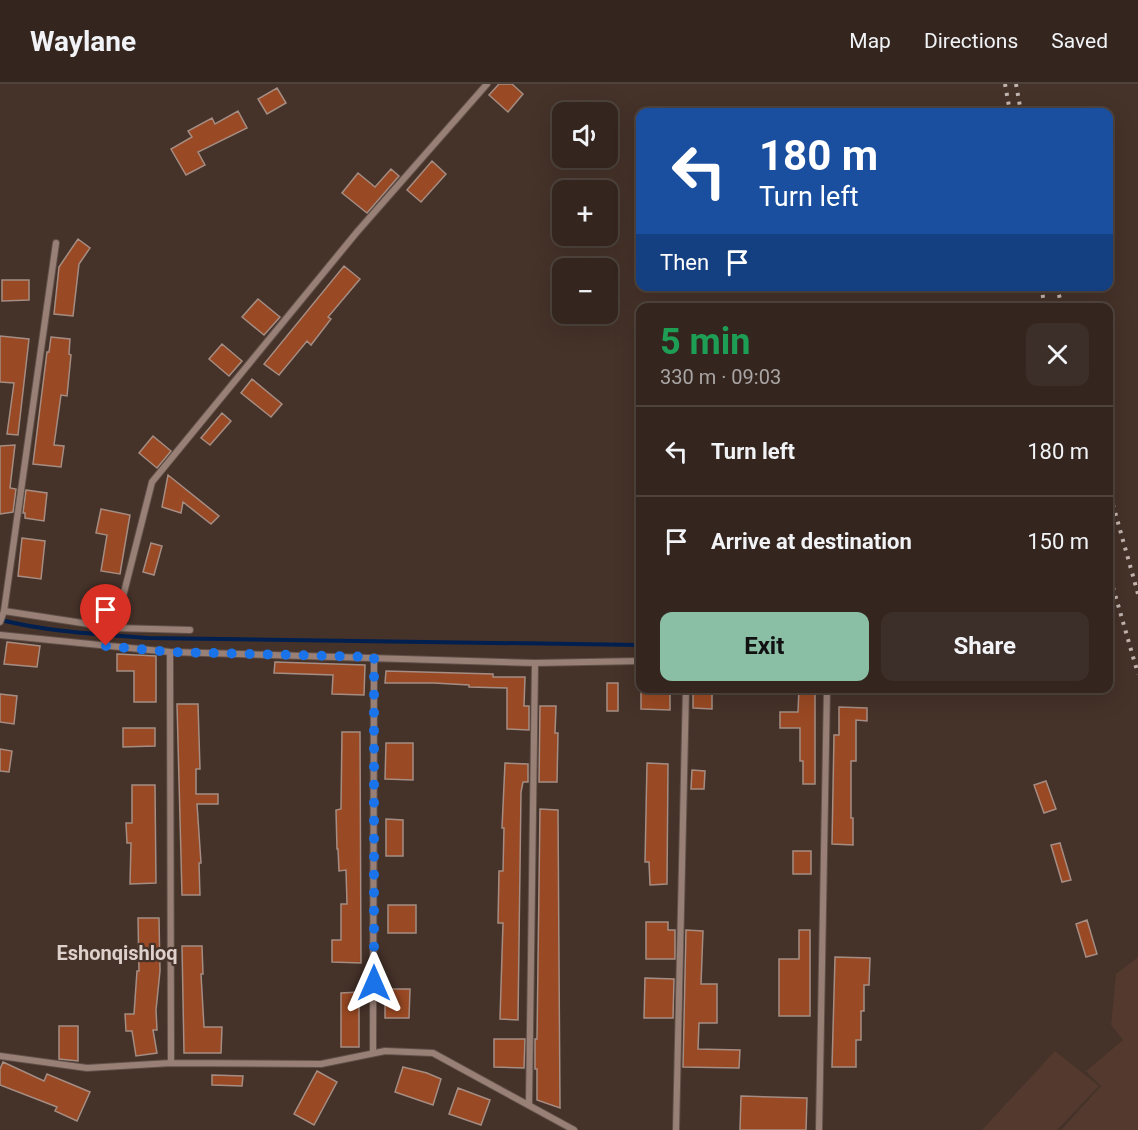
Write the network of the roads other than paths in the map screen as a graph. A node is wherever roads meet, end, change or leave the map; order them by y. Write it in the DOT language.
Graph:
graph roads {
  1 [pos="487,84"];
  2 [pos="56,243"];
  3 [pos="3,611"];
  4 [pos="0,622"];
  5 [pos="115,628"];
  6 [pos="190,630"];
  7 [pos="0,635"];
  8 [pos="170,652"];
  9 [pos="374,657"];
  10 [pos="636,661"];
  11 [pos="535,663"];
  12 [pos="686,693"];
  13 [pos="826,693"];
  14 [pos="373,1053"];
  15 [pos="0,1056"];
  16 [pos="171,1063"];
  17 [pos="529,1104"];
  18 [pos="574,1130"];
  19 [pos="676,1130"];
  20 [pos="819,1130"];
  1 -- 5 [label="street"];
  2 -- 3 [label="street"];
  3 -- 4 [label="street"];
  3 -- 5 [label="street"];
  5 -- 6 [label="street"];
  7 -- 8 [label="street"];
  8 -- 9 [label="street"];
  8 -- 16 [label="street"];
  9 -- 11 [label="street"];
  9 -- 14 [label="street"];
  10 -- 11 [label="street"];
  11 -- 17 [label="street"];
  12 -- 19 [label="street"];
  13 -- 20 [label="street"];
  14 -- 16 [label="street"];
  14 -- 17 [label="street"];
  15 -- 16 [label="street"];
  17 -- 18 [label="street"];
}
